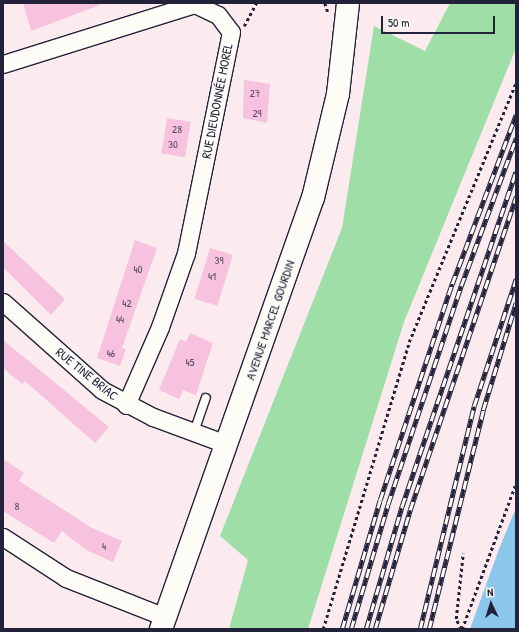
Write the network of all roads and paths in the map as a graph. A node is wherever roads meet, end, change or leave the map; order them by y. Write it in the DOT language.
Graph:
graph roads {
  1 [pos="256,3"];
  2 [pos="348,3"];
  3 [pos="231,32"];
  4 [pos="3,64"];
  5 [pos="516,82"];
  6 [pos="3,302"];
  7 [pos="206,398"];
  8 [pos="126,405"];
  9 [pos="194,432"];
  10 [pos="226,444"];
  11 [pos="516,483"];
  12 [pos="3,537"];
  13 [pos="463,553"];
  14 [pos="163,623"];
  15 [pos="323,629"];
  16 [pos="462,629"];
  1 -- 3 [label="path"];
  2 -- 10 [label="street, AVENUE MARCEL GOURDIN"];
  3 -- 4 [label="street, RUE DIEUDONNÉE MOREL"];
  3 -- 8 [label="street, RUE DIEUDONNÉE MOREL"];
  5 -- 15 [label="path"];
  6 -- 8 [label="street, RUE TINE BRIAC"];
  7 -- 9 [label="lane"];
  8 -- 9 [label="street, RUE TINE BRIAC"];
  9 -- 10 [label="street, RUE TINE BRIAC"];
  10 -- 14 [label="street, AVENUE MARCEL GOURDIN"];
  11 -- 16 [label="path"];
  12 -- 14 [label="street"];
  13 -- 16 [label="path"];
}
